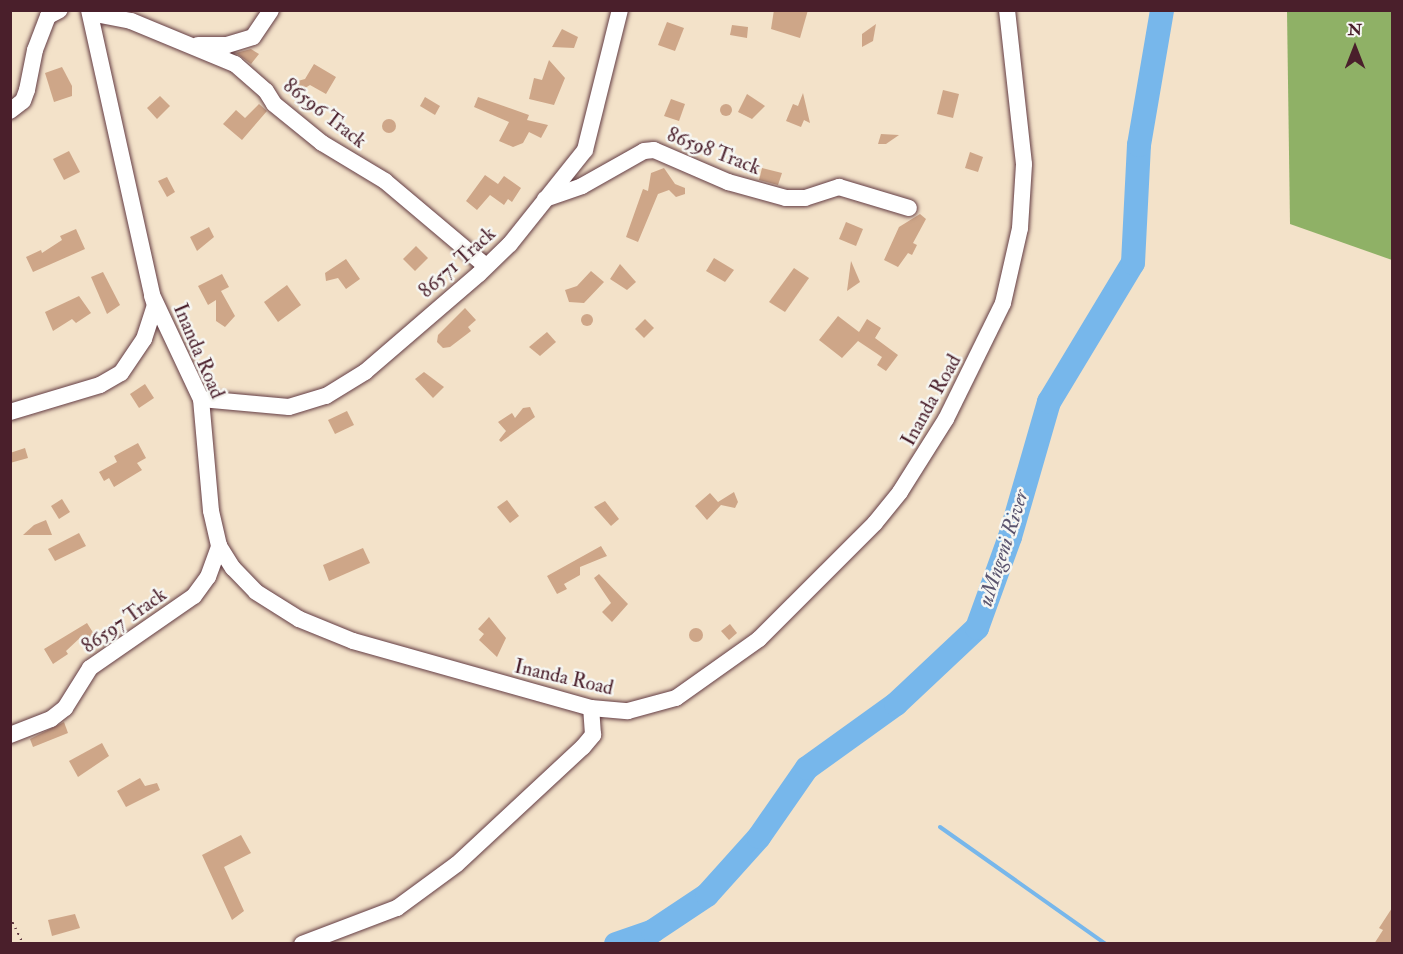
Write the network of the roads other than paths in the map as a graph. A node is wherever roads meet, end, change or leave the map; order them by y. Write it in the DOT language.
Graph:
graph roads {
  1 [pos="272,10"];
  2 [pos="620,10"];
  3 [pos="1007,10"];
  4 [pos="48,12"];
  5 [pos="90,12"];
  6 [pos="188,44"];
  7 [pos="10,111"];
  8 [pos="545,199"];
  9 [pos="909,208"];
  10 [pos="486,266"];
  11 [pos="152,295"];
  12 [pos="201,399"];
  13 [pos="10,412"];
  14 [pos="219,546"];
  15 [pos="591,708"];
  16 [pos="10,735"];
  17 [pos="302,944"];
  1 -- 6 [label="street"];
  2 -- 8 [label="street, 86571 Track"];
  3 -- 15 [label="street, Inanda Road"];
  4 -- 7 [label="street"];
  5 -- 6 [label="street, 86596 Track"];
  5 -- 11 [label="street, Inanda Road"];
  6 -- 10 [label="street, 86596 Track"];
  8 -- 9 [label="street, 86598 Track"];
  8 -- 10 [label="street, 86571 Track"];
  10 -- 12 [label="street, 86571 Track"];
  11 -- 12 [label="street, Inanda Road"];
  11 -- 13 [label="street"];
  12 -- 14 [label="street, Inanda Road"];
  14 -- 15 [label="street, Inanda Road"];
  14 -- 16 [label="street, 86597 Track"];
  15 -- 17 [label="street"];
}
